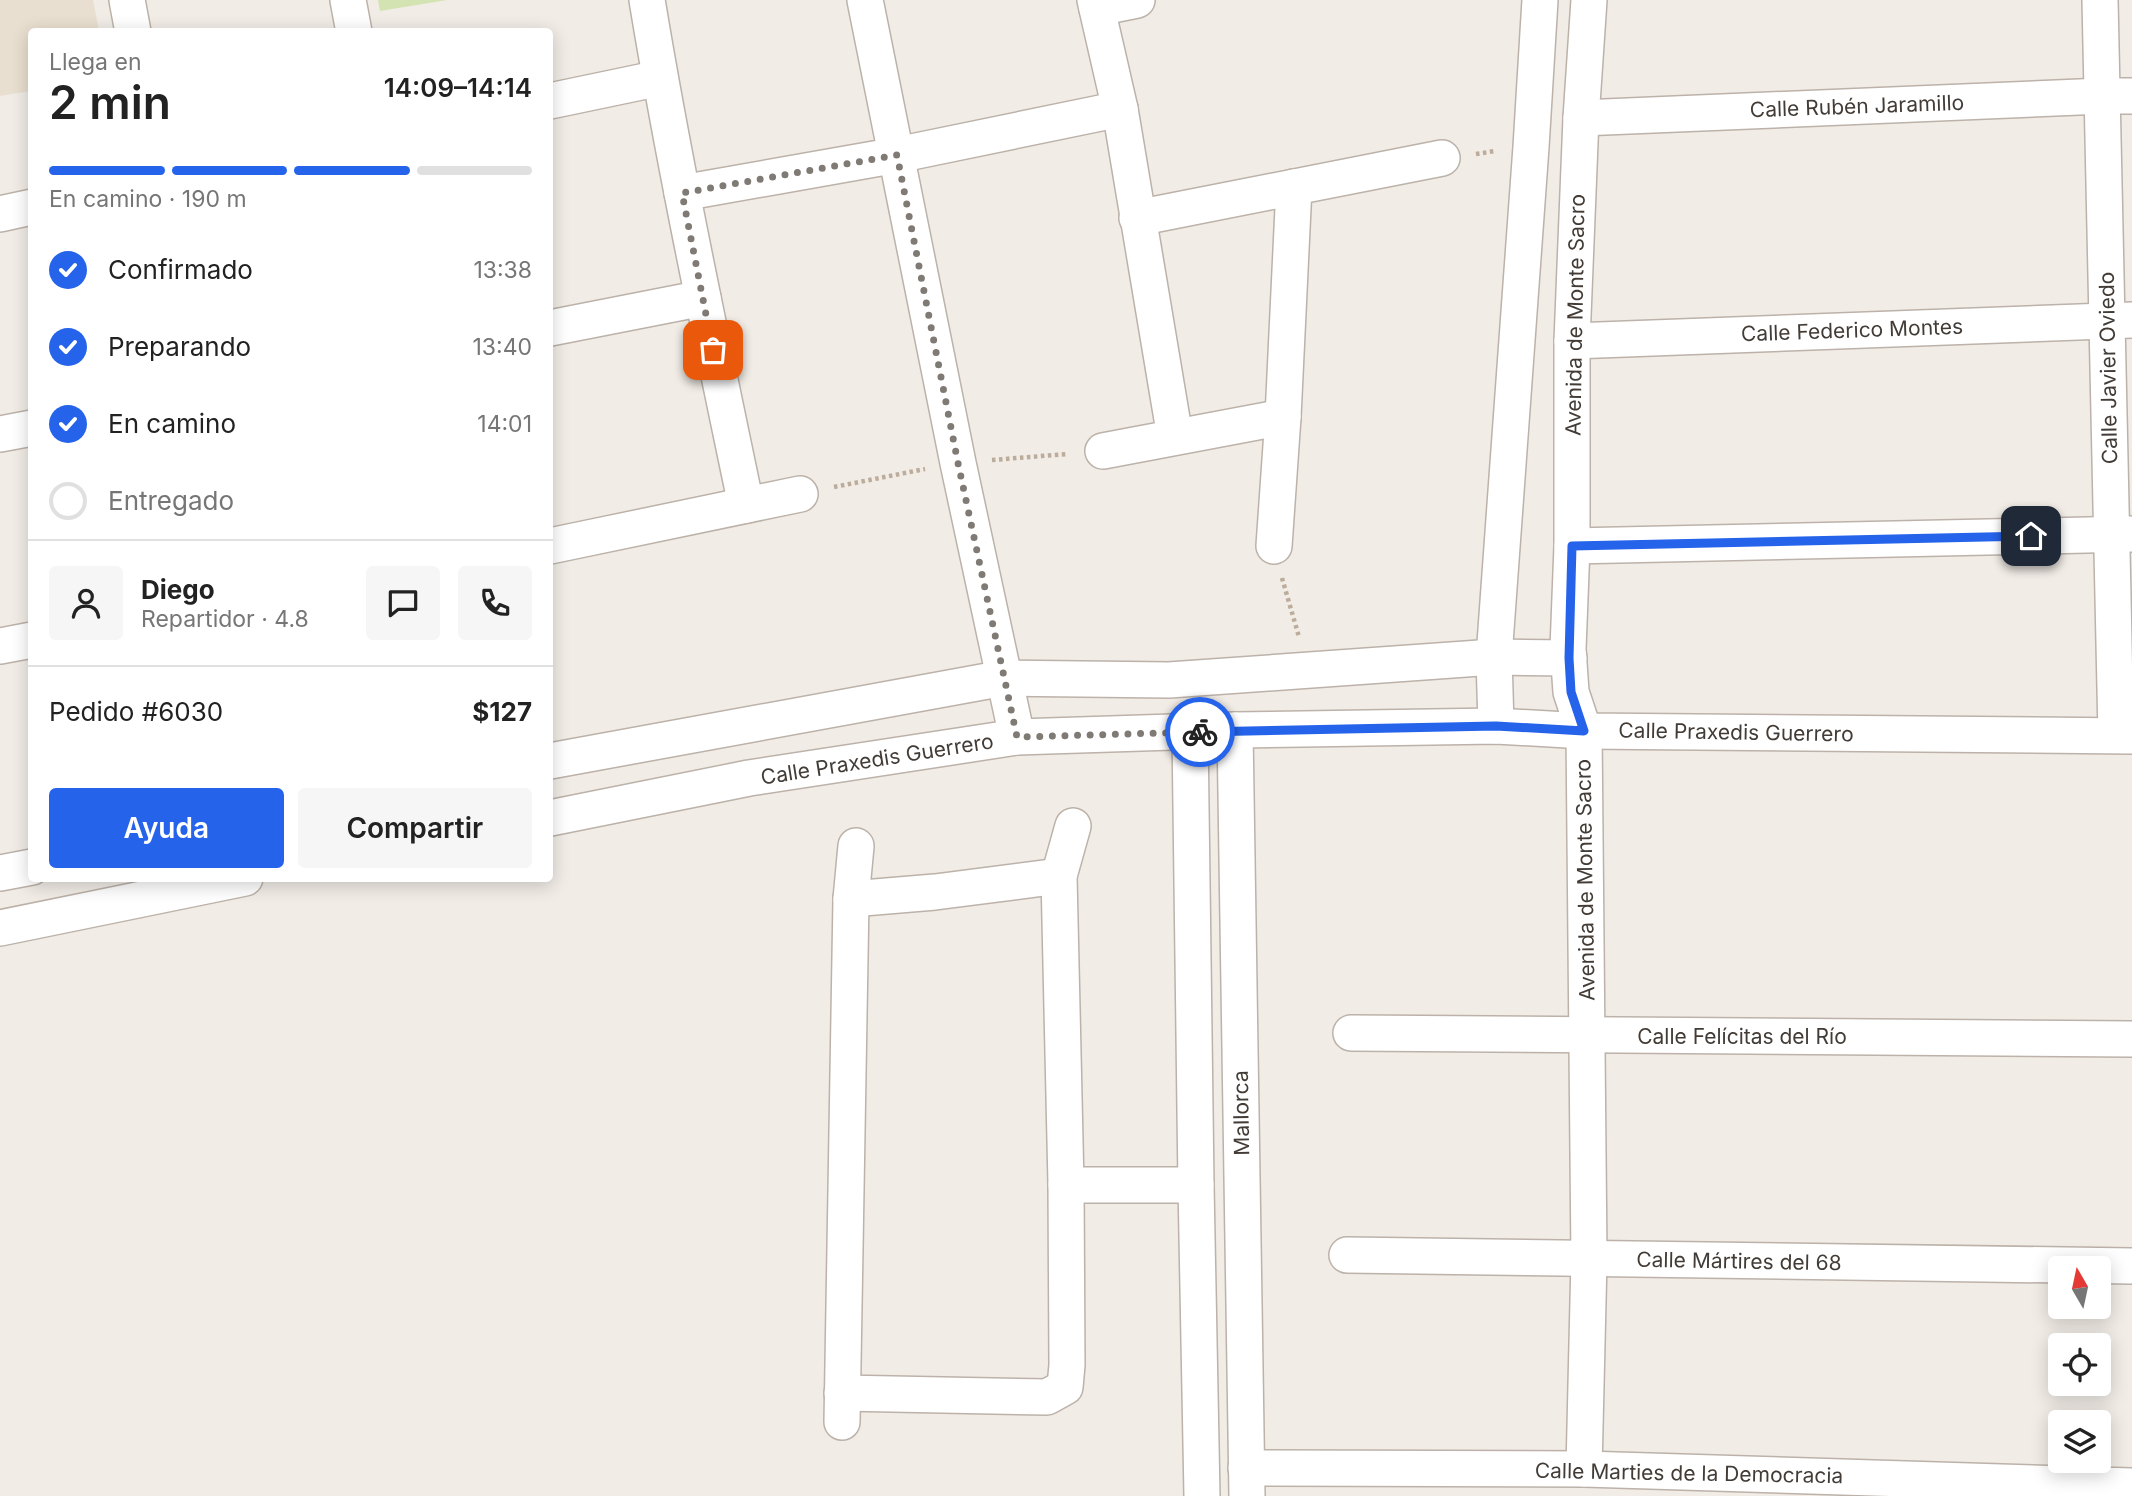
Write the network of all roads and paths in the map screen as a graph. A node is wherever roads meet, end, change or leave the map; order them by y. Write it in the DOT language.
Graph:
graph roads {
  1 [pos="127,0"];
  2 [pos="348,0"];
  3 [pos="647,0"];
  4 [pos="865,0"];
  5 [pos="1137,0"];
  6 [pos="1539,0"];
  7 [pos="1589,0"];
  8 [pos="2100,0"];
  9 [pos="1096,4"];
  10 [pos="132,28"];
  11 [pos="354,28"];
  12 [pos="660,78"];
  13 [pos="2117,96"];
  14 [pos="553,100"];
  15 [pos="1119,109"];
  16 [pos="1581,118"];
  17 [pos="1531,147"];
  18 [pos="897,155"];
  19 [pos="1442,158"];
  20 [pos="1294,187"];
  21 [pos="682,193"];
  22 [pos="28,208"];
  23 [pos="0,214"];
  24 [pos="1138,218"];
  25 [pos="702,298"];
  26 [pos="2120,321"];
  27 [pos="553,327"];
  28 [pos="1573,341"];
  29 [pos="1283,417"];
  30 [pos="28,429"];
  31 [pos="0,434"];
  32 [pos="1175,437"];
  33 [pos="1103,451"];
  34 [pos="800,494"];
  35 [pos="746,505"];
  36 [pos="2122,534"];
  37 [pos="553,545"];
  38 [pos="1274,546"];
  39 [pos="1572,546"];
  40 [pos="28,641"];
  41 [pos="0,646"];
  42 [pos="1494,657"];
  43 [pos="1569,658"];
  44 [pos="1308,672"];
  45 [pos="1004,678"];
  46 [pos="1496,726"];
  47 [pos="1235,730"];
  48 [pos="1584,731"];
  49 [pos="1190,732"];
  50 [pos="2124,736"];
  51 [pos="1017,737"];
  52 [pos="553,760"];
  53 [pos="553,817"];
  54 [pos="1073,826"];
  55 [pos="856,846"];
  56 [pos="28,868"];
  57 [pos="0,873"];
  58 [pos="1059,876"];
  59 [pos="225,882"];
  60 [pos="851,900"];
  61 [pos="0,928"];
  62 [pos="1351,1033"];
  63 [pos="1587,1035"];
  64 [pos="2132,1039"];
  65 [pos="1240,1054"];
  66 [pos="1195,1055"];
  67 [pos="1066,1185"];
  68 [pos="1196,1185"];
  69 [pos="1347,1255"];
  70 [pos="1589,1259"];
  71 [pos="2132,1266"];
  72 [pos="1584,1469"];
  73 [pos="1246,1482"];
  74 [pos="2132,1486"];
  75 [pos="1202,1496"];
  1 -- 10 [label="street"];
  2 -- 11 [label="street"];
  3 -- 12 [label="street"];
  4 -- 18 [label="street"];
  5 -- 9 [label="street"];
  6 -- 17 [label="street"];
  7 -- 16 [label="street, Avenida de Monte Sacro"];
  8 -- 13 [label="street, Calle Javier Oviedo"];
  9 -- 15 [label="street"];
  12 -- 14 [label="street"];
  12 -- 21 [label="street"];
  13 -- 16 [label="street, Calle Rubén Jaramillo"];
  13 -- 26 [label="street, Calle Javier Oviedo"];
  15 -- 18 [label="street"];
  15 -- 24 [label="street"];
  16 -- 28 [label="street, Avenida de Monte Sacro"];
  17 -- 19 [label="path"];
  17 -- 42 [label="street"];
  18 -- 21 [label="street"];
  18 -- 45 [label="street"];
  19 -- 20 [label="street"];
  20 -- 24 [label="street"];
  20 -- 29 [label="street"];
  21 -- 25 [label="street"];
  22 -- 23 [label="street"];
  24 -- 32 [label="street"];
  25 -- 27 [label="street"];
  25 -- 35 [label="street"];
  26 -- 28 [label="street, Calle Federico Montes"];
  26 -- 36 [label="street, Calle Javier Oviedo"];
  28 -- 39 [label="street, Avenida de Monte Sacro"];
  29 -- 32 [label="street"];
  29 -- 38 [label="street"];
  30 -- 31 [label="street"];
  32 -- 33 [label="street"];
  34 -- 35 [label="street"];
  35 -- 37 [label="street"];
  36 -- 39 [label="street"];
  36 -- 50 [label="street, Calle Javier Oviedo"];
  38 -- 44 [label="path"];
  39 -- 43 [label="street, Avenida de Monte Sacro"];
  40 -- 41 [label="street"];
  42 -- 43 [label="street"];
  42 -- 44 [label="street"];
  42 -- 46 [label="street"];
  43 -- 48 [label="street, Avenida de Monte Sacro"];
  44 -- 45 [label="street"];
  45 -- 51 [label="street"];
  45 -- 52 [label="street"];
  46 -- 47 [label="street, Calle Praxedis Guerrero"];
  46 -- 48 [label="street, Calle Praxedis Guerrero"];
  47 -- 49 [label="street, Calle Praxedis Guerrero"];
  47 -- 65 [label="street, Mallorca"];
  48 -- 50 [label="street, Calle Praxedis Guerrero"];
  48 -- 63 [label="street, Avenida de Monte Sacro"];
  49 -- 51 [label="street, Calle Praxedis Guerrero"];
  49 -- 66 [label="street"];
  51 -- 53 [label="street, Calle Praxedis Guerrero"];
  54 -- 58 [label="street"];
  55 -- 60 [label="street"];
  56 -- 57 [label="street"];
  58 -- 60 [label="street"];
  58 -- 67 [label="street"];
  59 -- 61 [label="street"];
  60 -- 67 [label="street"];
  62 -- 63 [label="street, Calle Felícitas del Río"];
  63 -- 64 [label="street, Calle Felícitas del Río"];
  63 -- 70 [label="street, Avenida de Monte Sacro"];
  65 -- 66 [label="street"];
  65 -- 73 [label="street, Mallorca"];
  66 -- 68 [label="street"];
  67 -- 68 [label="street"];
  68 -- 75 [label="street"];
  69 -- 70 [label="street, Calle Mártires del 68"];
  70 -- 71 [label="street, Calle Mártires del 68"];
  70 -- 72 [label="street, Avenida de Monte Sacro"];
  72 -- 73 [label="street, Calle Marties de la Democracia"];
  72 -- 74 [label="street, Calle Marties de la Democracia"];
}
